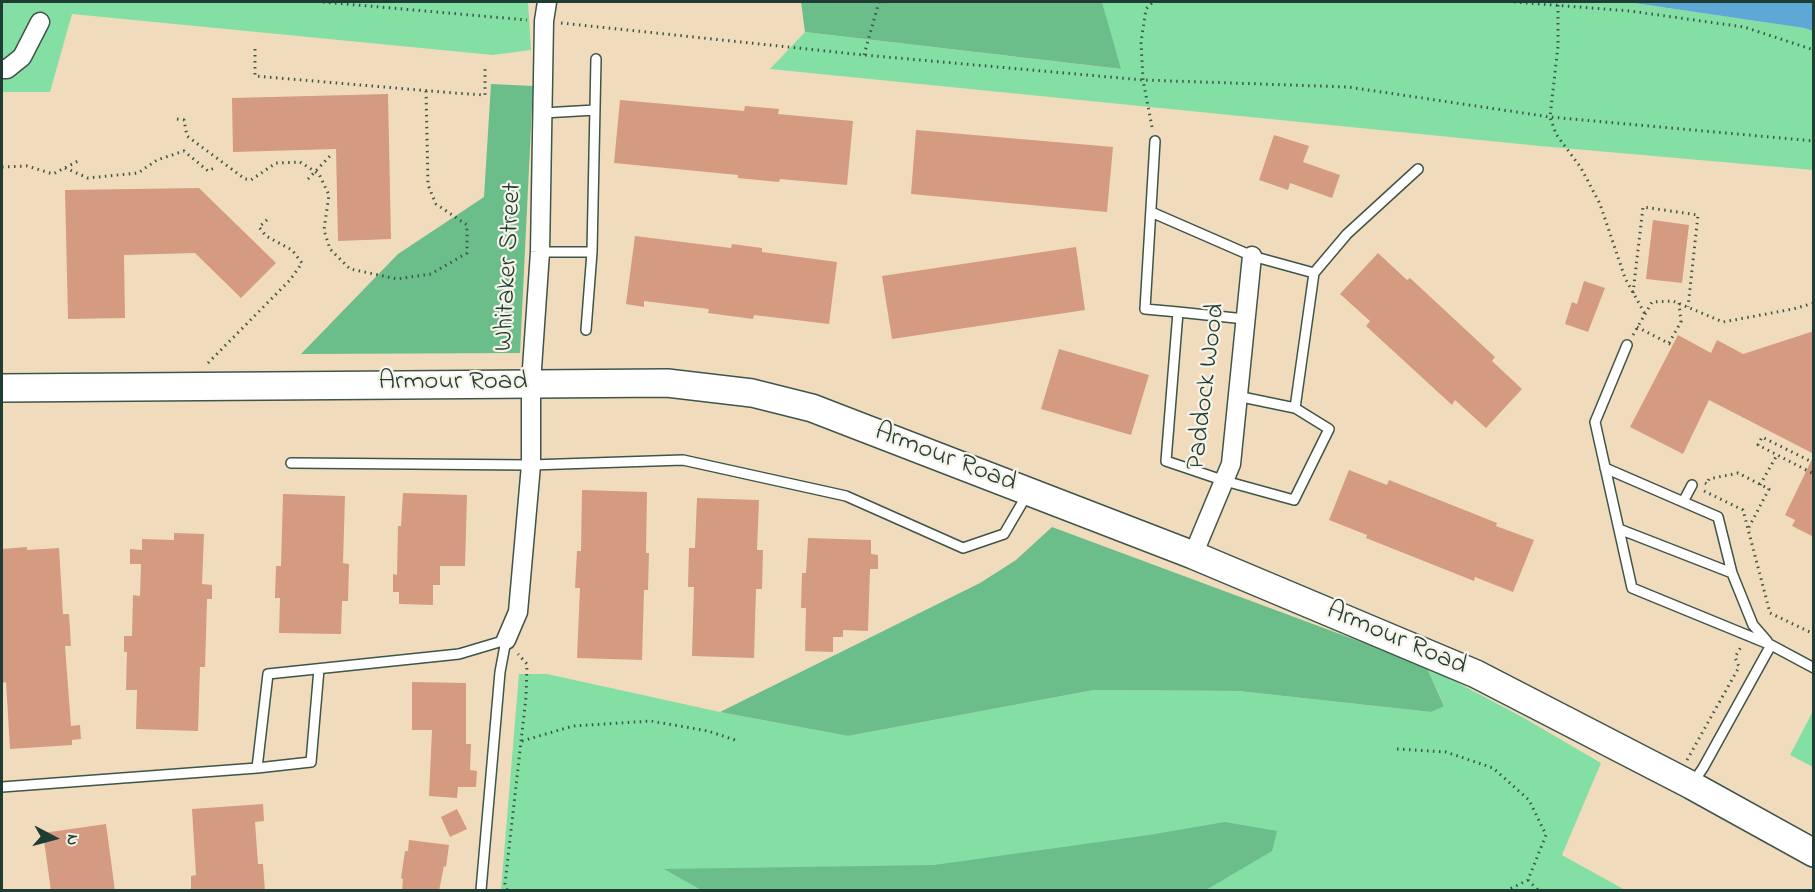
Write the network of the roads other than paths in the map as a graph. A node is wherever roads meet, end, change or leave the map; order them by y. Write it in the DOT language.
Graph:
graph roads {
  1 [pos="547,2"];
  2 [pos="40,22"];
  3 [pos="596,59"];
  4 [pos="2,69"];
  5 [pos="595,110"];
  6 [pos="543,113"];
  7 [pos="1155,141"];
  8 [pos="1418,169"];
  9 [pos="1151,212"];
  10 [pos="540,252"];
  11 [pos="592,252"];
  12 [pos="1252,256"];
  13 [pos="1314,273"];
  14 [pos="1178,312"];
  15 [pos="1245,320"];
  16 [pos="586,330"];
  17 [pos="1627,345"];
  18 [pos="531,383"];
  19 [pos="2,388"];
  20 [pos="1238,396"];
  21 [pos="1295,408"];
  22 [pos="291,463"];
  23 [pos="531,465"];
  24 [pos="1605,468"];
  25 [pos="1225,481"];
  26 [pos="1694,486"];
  27 [pos="1029,491"];
  28 [pos="1683,502"];
  29 [pos="1619,529"];
  30 [pos="1193,555"];
  31 [pos="1732,573"];
  32 [pos="506,640"];
  33 [pos="1771,645"];
  34 [pos="1814,668"];
  35 [pos="319,669"];
  36 [pos="257,768"];
  37 [pos="1689,773"];
  38 [pos="2,787"];
  39 [pos="1814,853"];
  40 [pos="481,891"];
  1 -- 6 [label="street, Whitaker Street"];
  2 -- 4 [label="street"];
  3 -- 5 [label="lane"];
  5 -- 6 [label="lane"];
  5 -- 11 [label="lane"];
  6 -- 10 [label="street, Whitaker Street"];
  7 -- 9 [label="lane"];
  8 -- 13 [label="lane"];
  9 -- 12 [label="lane"];
  9 -- 14 [label="lane"];
  10 -- 11 [label="lane"];
  10 -- 18 [label="street, Whitaker Street"];
  11 -- 16 [label="lane"];
  12 -- 13 [label="lane"];
  12 -- 15 [label="street, Paddock Wood"];
  13 -- 21 [label="lane"];
  14 -- 15 [label="lane"];
  14 -- 25 [label="lane"];
  15 -- 20 [label="street, Paddock Wood"];
  17 -- 24 [label="lane"];
  18 -- 19 [label="main road, Armour Road"];
  18 -- 23 [label="street, Whitaker Street"];
  18 -- 27 [label="main road, Armour Road"];
  20 -- 21 [label="lane"];
  20 -- 25 [label="street, Paddock Wood"];
  21 -- 25 [label="lane"];
  22 -- 23 [label="lane"];
  23 -- 27 [label="lane"];
  23 -- 32 [label="street, Whitaker Street"];
  24 -- 28 [label="lane"];
  24 -- 29 [label="lane"];
  25 -- 30 [label="street, Paddock Wood"];
  26 -- 28 [label="lane"];
  27 -- 30 [label="main road, Armour Road"];
  28 -- 31 [label="lane"];
  29 -- 31 [label="lane"];
  29 -- 33 [label="lane"];
  30 -- 37 [label="main road, Armour Road"];
  31 -- 33 [label="lane"];
  32 -- 35 [label="lane"];
  32 -- 40 [label="lane"];
  33 -- 34 [label="lane"];
  33 -- 37 [label="lane"];
  35 -- 36 [label="lane"];
  35 -- 36 [label="lane"];
  36 -- 38 [label="lane"];
  37 -- 39 [label="main road, Armour Road"];
}
